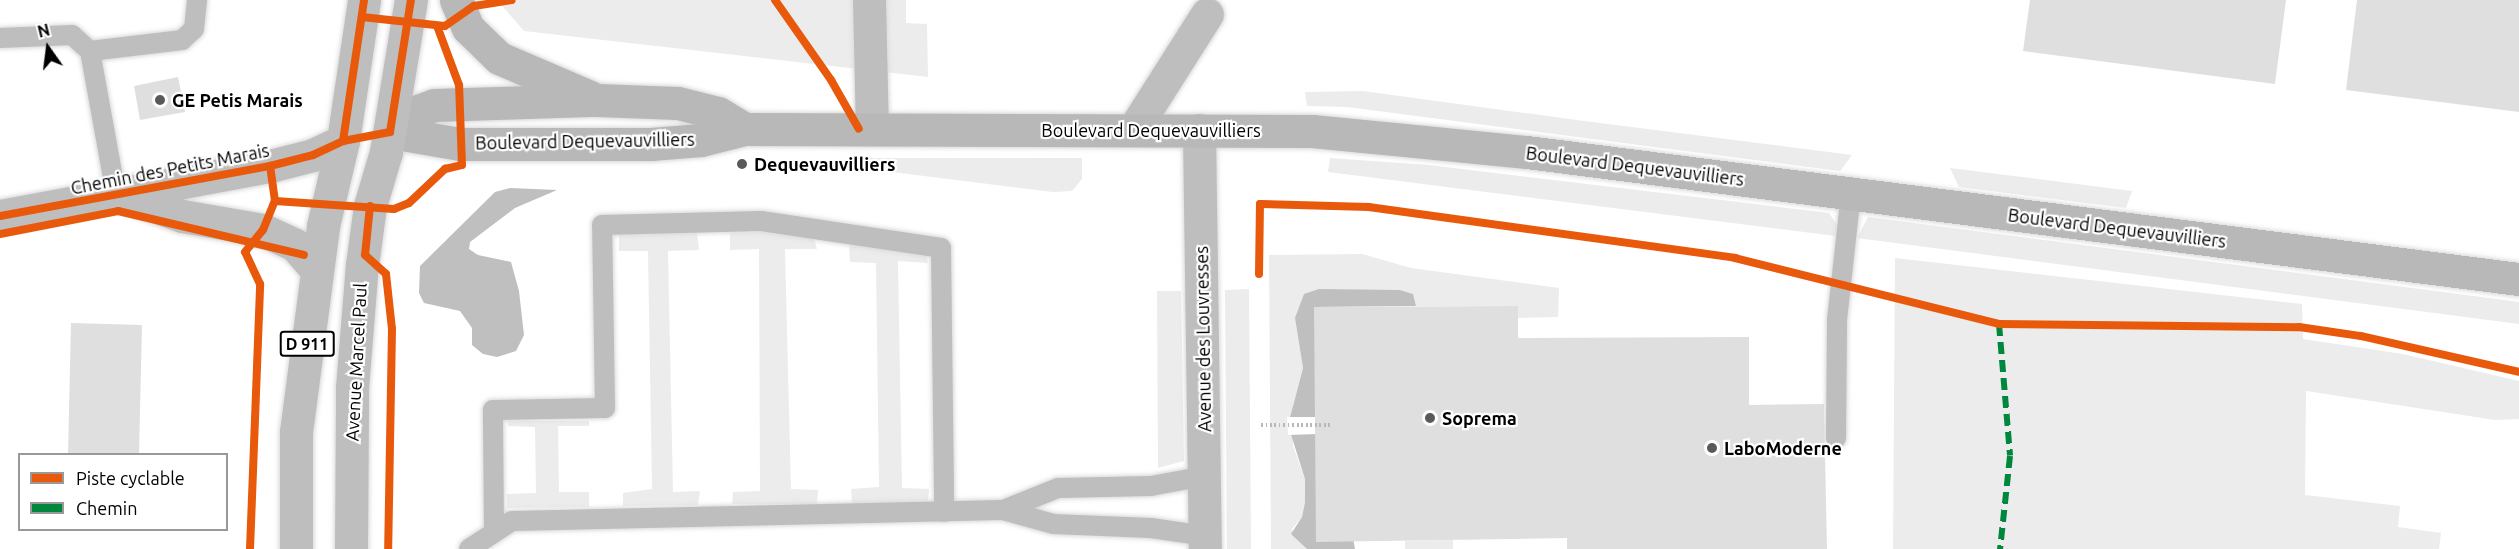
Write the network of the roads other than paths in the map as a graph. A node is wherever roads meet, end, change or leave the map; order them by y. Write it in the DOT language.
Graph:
graph roads {
  1 [pos="197,0"];
  2 [pos="364,0"];
  3 [pos="411,0"];
  4 [pos="456,0"];
  5 [pos="869,0"];
  6 [pos="1210,7"];
  7 [pos="0,38"];
  8 [pos="90,51"];
  9 [pos="597,100"];
  10 [pos="745,129"];
  11 [pos="872,129"];
  12 [pos="1134,129"];
  13 [pos="1199,130"];
  14 [pos="390,132"];
  15 [pos="343,141"];
  16 [pos="1851,193"];
  17 [pos="117,194"];
  18 [pos="0,216"];
  19 [pos="316,270"];
  20 [pos="2519,279"];
  21 [pos="1836,438"];
  22 [pos="1205,476"];
  23 [pos="1003,510"];
  24 [pos="944,512"];
  25 [pos="494,532"];
  26 [pos="1206,542"];
  27 [pos="297,549"];
  28 [pos="351,549"];
  29 [pos="469,549"];
  1 -- 8 [label="lane"];
  2 -- 15 [label="street, D 911"];
  3 -- 14 [label="street, Avenue Marcel Paul / D 911"];
  4 -- 9 [label="main road, Boulevard Dequevauvilliers"];
  5 -- 11 [label="street"];
  6 -- 12 [label="street"];
  7 -- 8 [label="lane"];
  8 -- 17 [label="lane"];
  9 -- 10 [label="main road, Boulevard Dequevauvilliers"];
  9 -- 14 [label="main road, Boulevard Dequevauvilliers"];
  10 -- 11 [label="main road, Boulevard Dequevauvilliers"];
  10 -- 14 [label="main road, Boulevard Dequevauvilliers"];
  11 -- 12 [label="main road, Boulevard Dequevauvilliers"];
  12 -- 13 [label="main road, Boulevard Dequevauvilliers"];
  13 -- 16 [label="main road, Boulevard Dequevauvilliers"];
  13 -- 22 [label="street, Avenue des Louvresses"];
  14 -- 15 [label="street, Chemin des Petits Marais"];
  14 -- 28 [label="street, Avenue Marcel Paul / D 911"];
  15 -- 17 [label="street, Chemin des Petits Marais"];
  15 -- 19 [label="street, D 911"];
  16 -- 20 [label="main road, Boulevard Dequevauvilliers"];
  16 -- 21 [label="lane"];
  17 -- 18 [label="street, Chemin des Petits Marais"];
  17 -- 19 [label="street, Chemin des Petits Marais"];
  19 -- 27 [label="street, D 911"];
  22 -- 23 [label="lane"];
  22 -- 26 [label="street, Avenue des Louvresses"];
  23 -- 24 [label="lane"];
  23 -- 26 [label="lane"];
  24 -- 25 [label="lane"];
  24 -- 25 [label="lane"];
  25 -- 29 [label="lane"];
}
